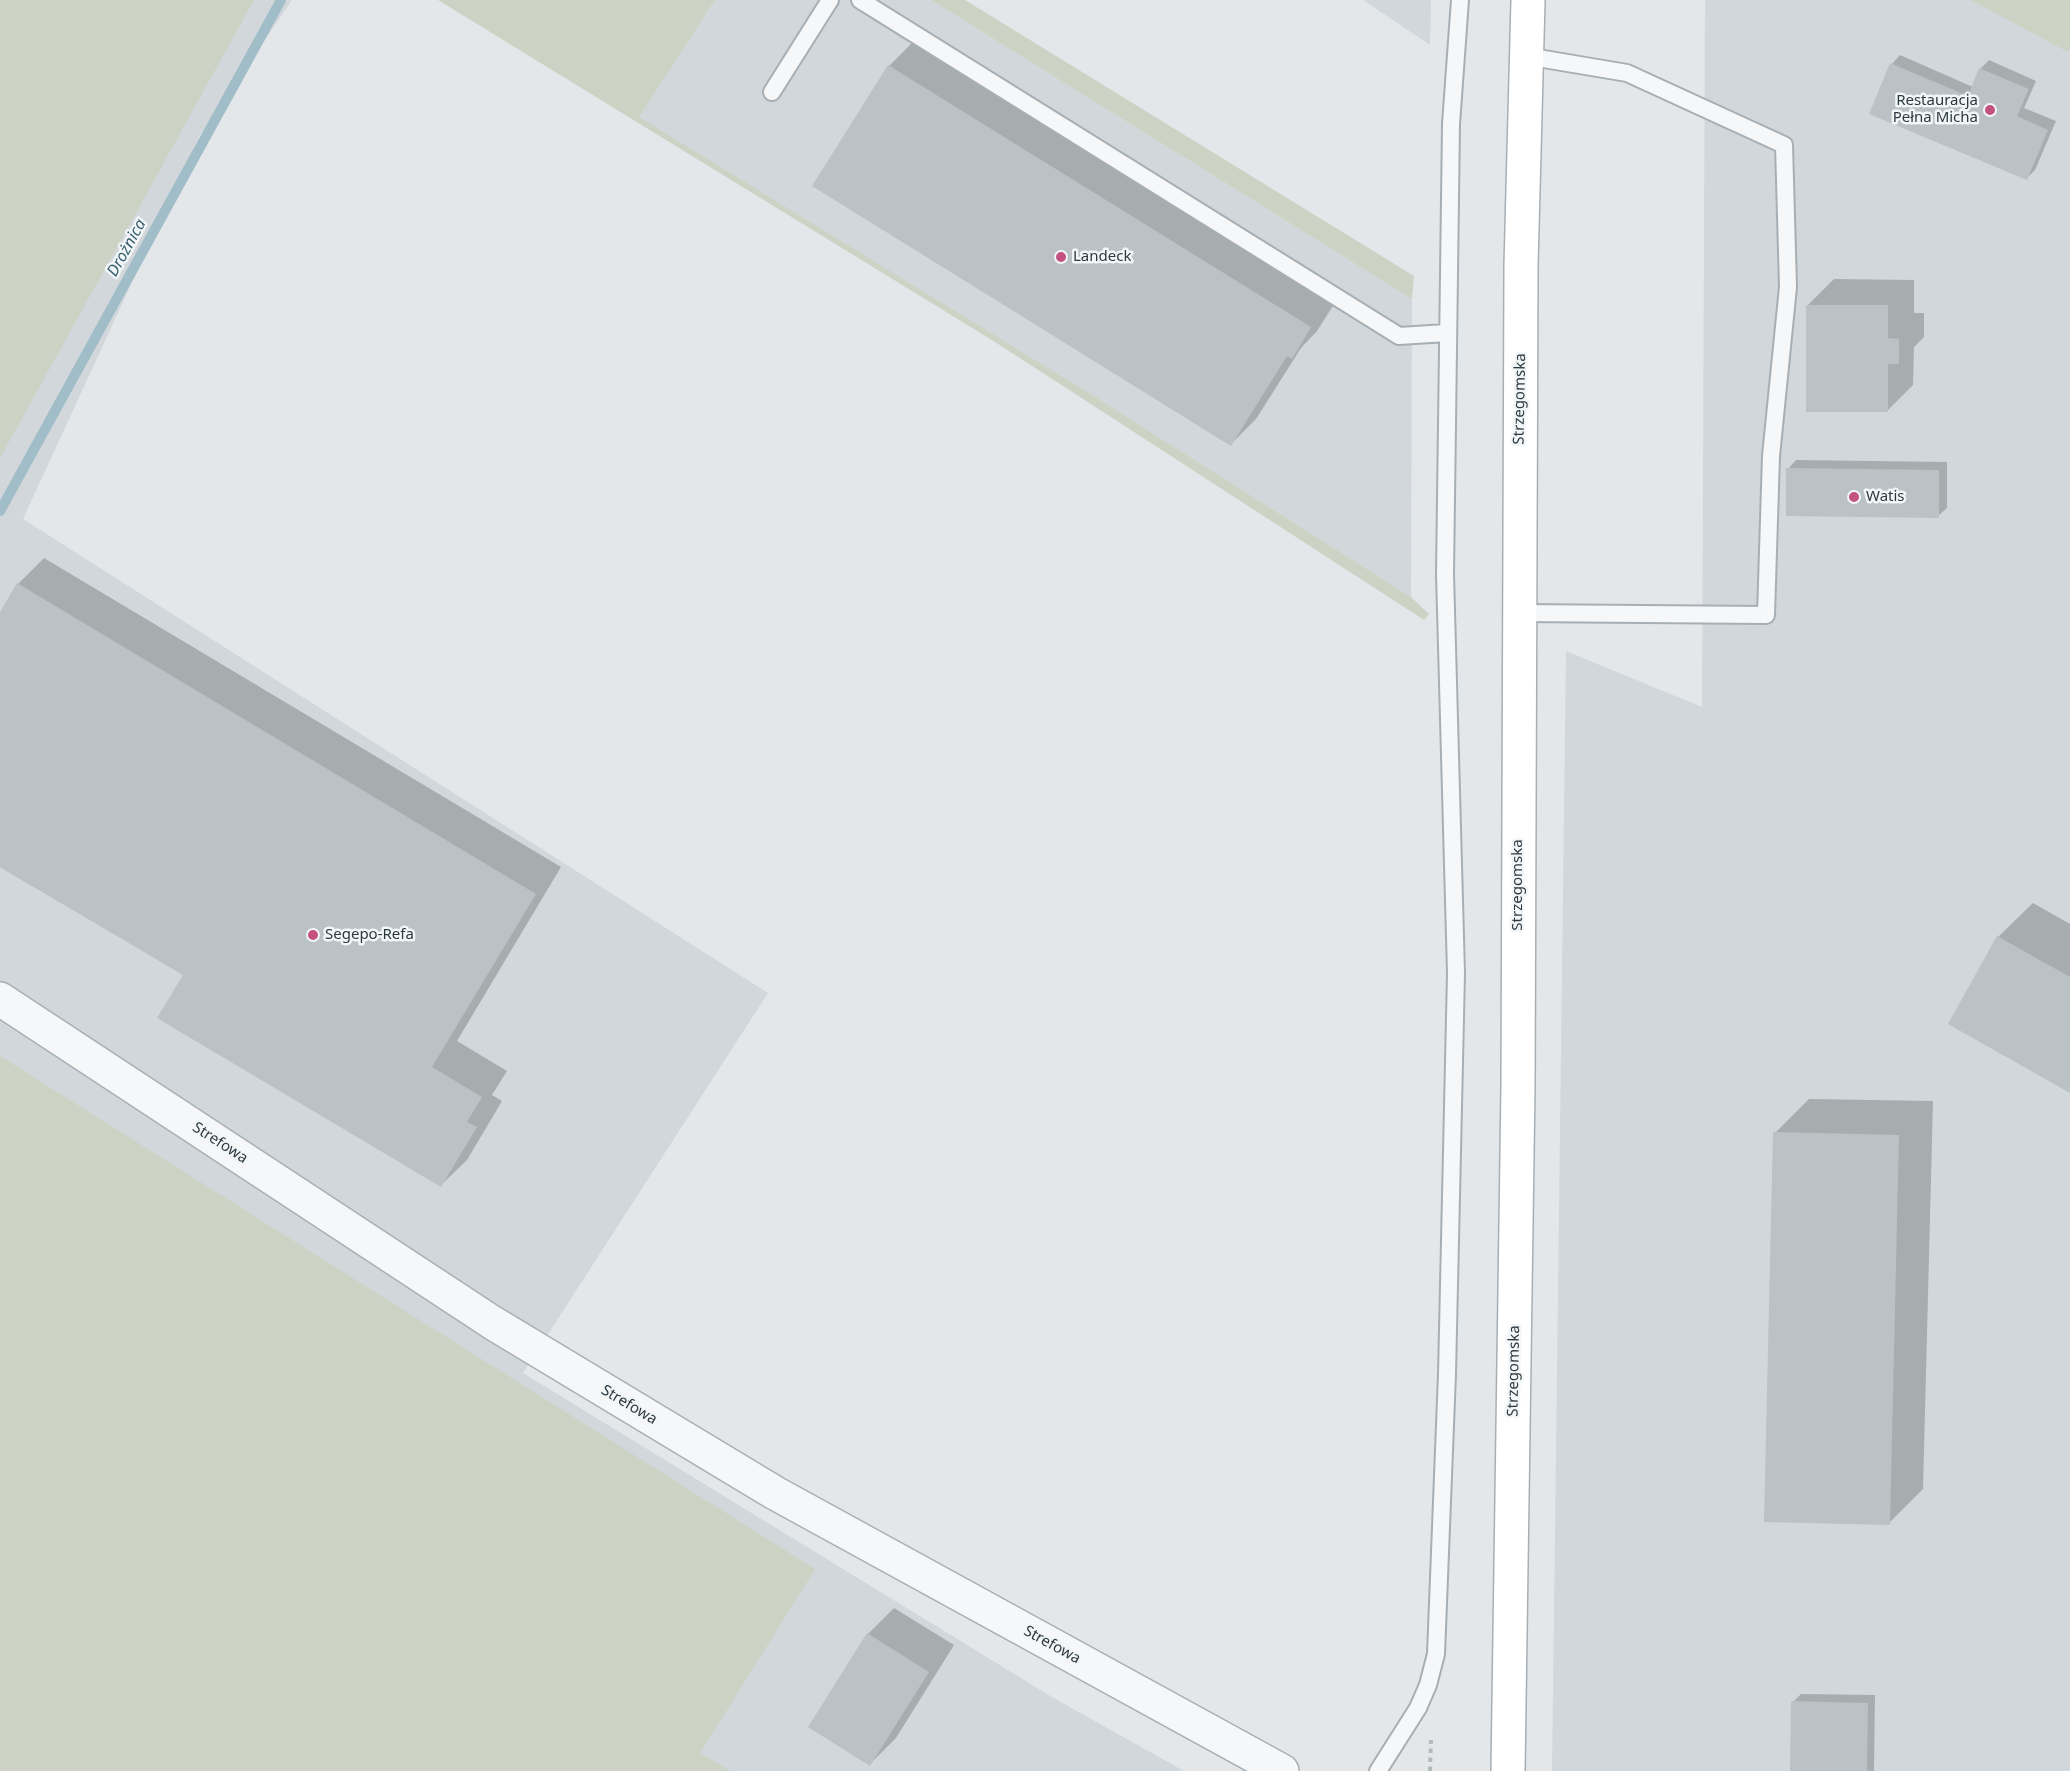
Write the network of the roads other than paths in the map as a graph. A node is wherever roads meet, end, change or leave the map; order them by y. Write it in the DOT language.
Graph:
graph roads {
  1 [pos="830,0"];
  2 [pos="860,0"];
  3 [pos="1460,0"];
  4 [pos="1528,0"];
  5 [pos="1526,56"];
  6 [pos="772,92"];
  7 [pos="1447,333"];
  8 [pos="1518,613"];
  9 [pos="0,999"];
  10 [pos="1282,1771"];
  11 [pos="1378,1771"];
  12 [pos="1508,1771"];
  1 -- 6 [label="lane"];
  2 -- 7 [label="lane"];
  3 -- 7 [label="lane"];
  4 -- 5 [label="main road, Strzegomska"];
  5 -- 8 [label="main road, Strzegomska"];
  5 -- 8 [label="lane"];
  7 -- 11 [label="lane"];
  8 -- 12 [label="main road, Strzegomska"];
  9 -- 10 [label="street, Strefowa"];
}
